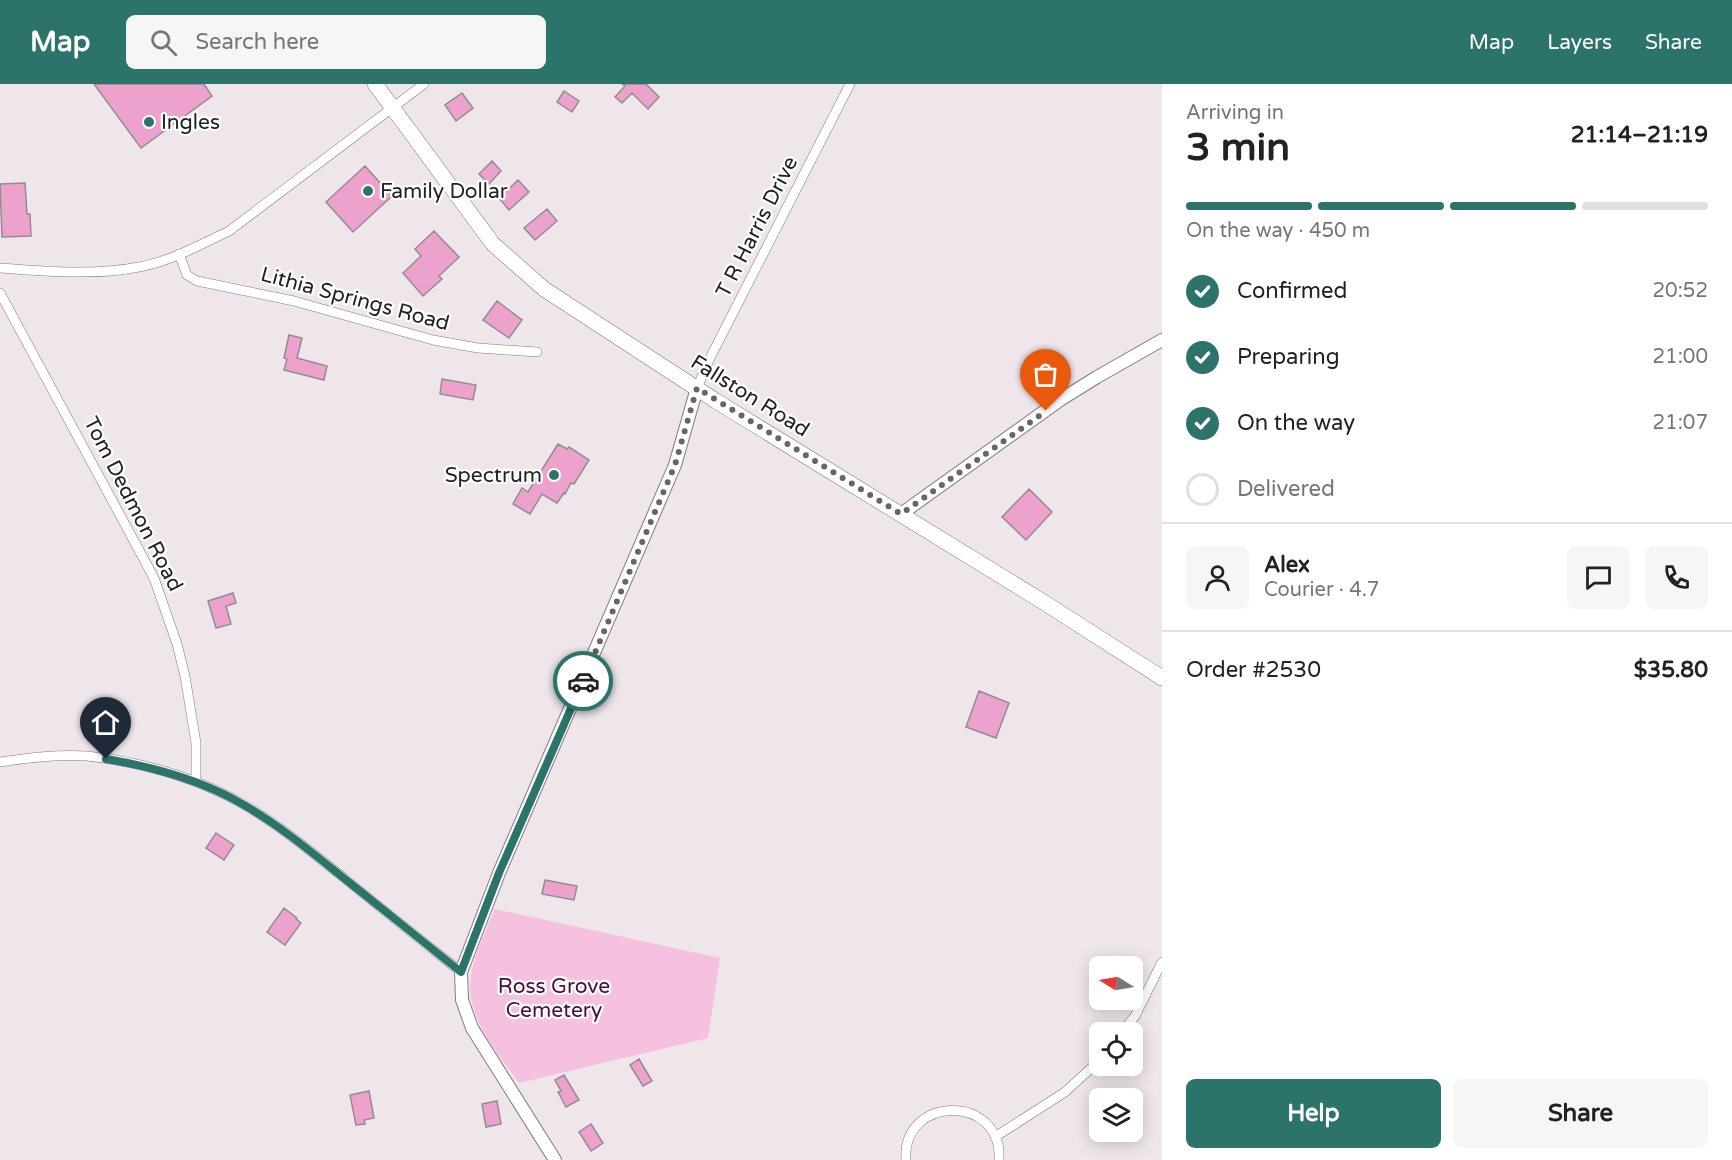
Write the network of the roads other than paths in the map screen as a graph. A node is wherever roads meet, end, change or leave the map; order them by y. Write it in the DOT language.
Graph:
graph roads {
  1 [pos="375,84"];
  2 [pos="424,84"];
  3 [pos="850,84"];
  4 [pos="393,108"];
  5 [pos="179,254"];
  6 [pos="0,268"];
  7 [pos="0,293"];
  8 [pos="1162,340"];
  9 [pos="537,352"];
  10 [pos="697,388"];
  11 [pos="901,514"];
  12 [pos="1162,678"];
  13 [pos="0,762"];
  14 [pos="196,782"];
  15 [pos="1162,962"];
  16 [pos="461,972"];
  17 [pos="1130,1022"];
  18 [pos="1089,1070"];
  19 [pos="995,1137"];
  20 [pos="547,1147"];
  21 [pos="542,1160"];
  22 [pos="555,1160"];
  23 [pos="906,1160"];
  24 [pos="999,1160"];
  1 -- 4 [label="main road, Fallston Road"];
  2 -- 4 [label="street"];
  3 -- 10 [label="street, T R Harris Drive"];
  4 -- 5 [label="street"];
  4 -- 10 [label="main road, Fallston Road"];
  5 -- 6 [label="street"];
  5 -- 9 [label="street, Lithia Springs Road"];
  7 -- 14 [label="street, Tom Dedmon Road"];
  8 -- 11 [label="street"];
  10 -- 11 [label="main road, Fallston Road"];
  10 -- 16 [label="street"];
  11 -- 12 [label="main road, Fallston Road"];
  13 -- 14 [label="street"];
  14 -- 16 [label="street"];
  15 -- 17 [label="street"];
  16 -- 20 [label="street"];
  18 -- 19 [label="street"];
  19 -- 23 [label="street"];
  19 -- 24 [label="street"];
  20 -- 21 [label="street"];
  20 -- 22 [label="street"];
}
